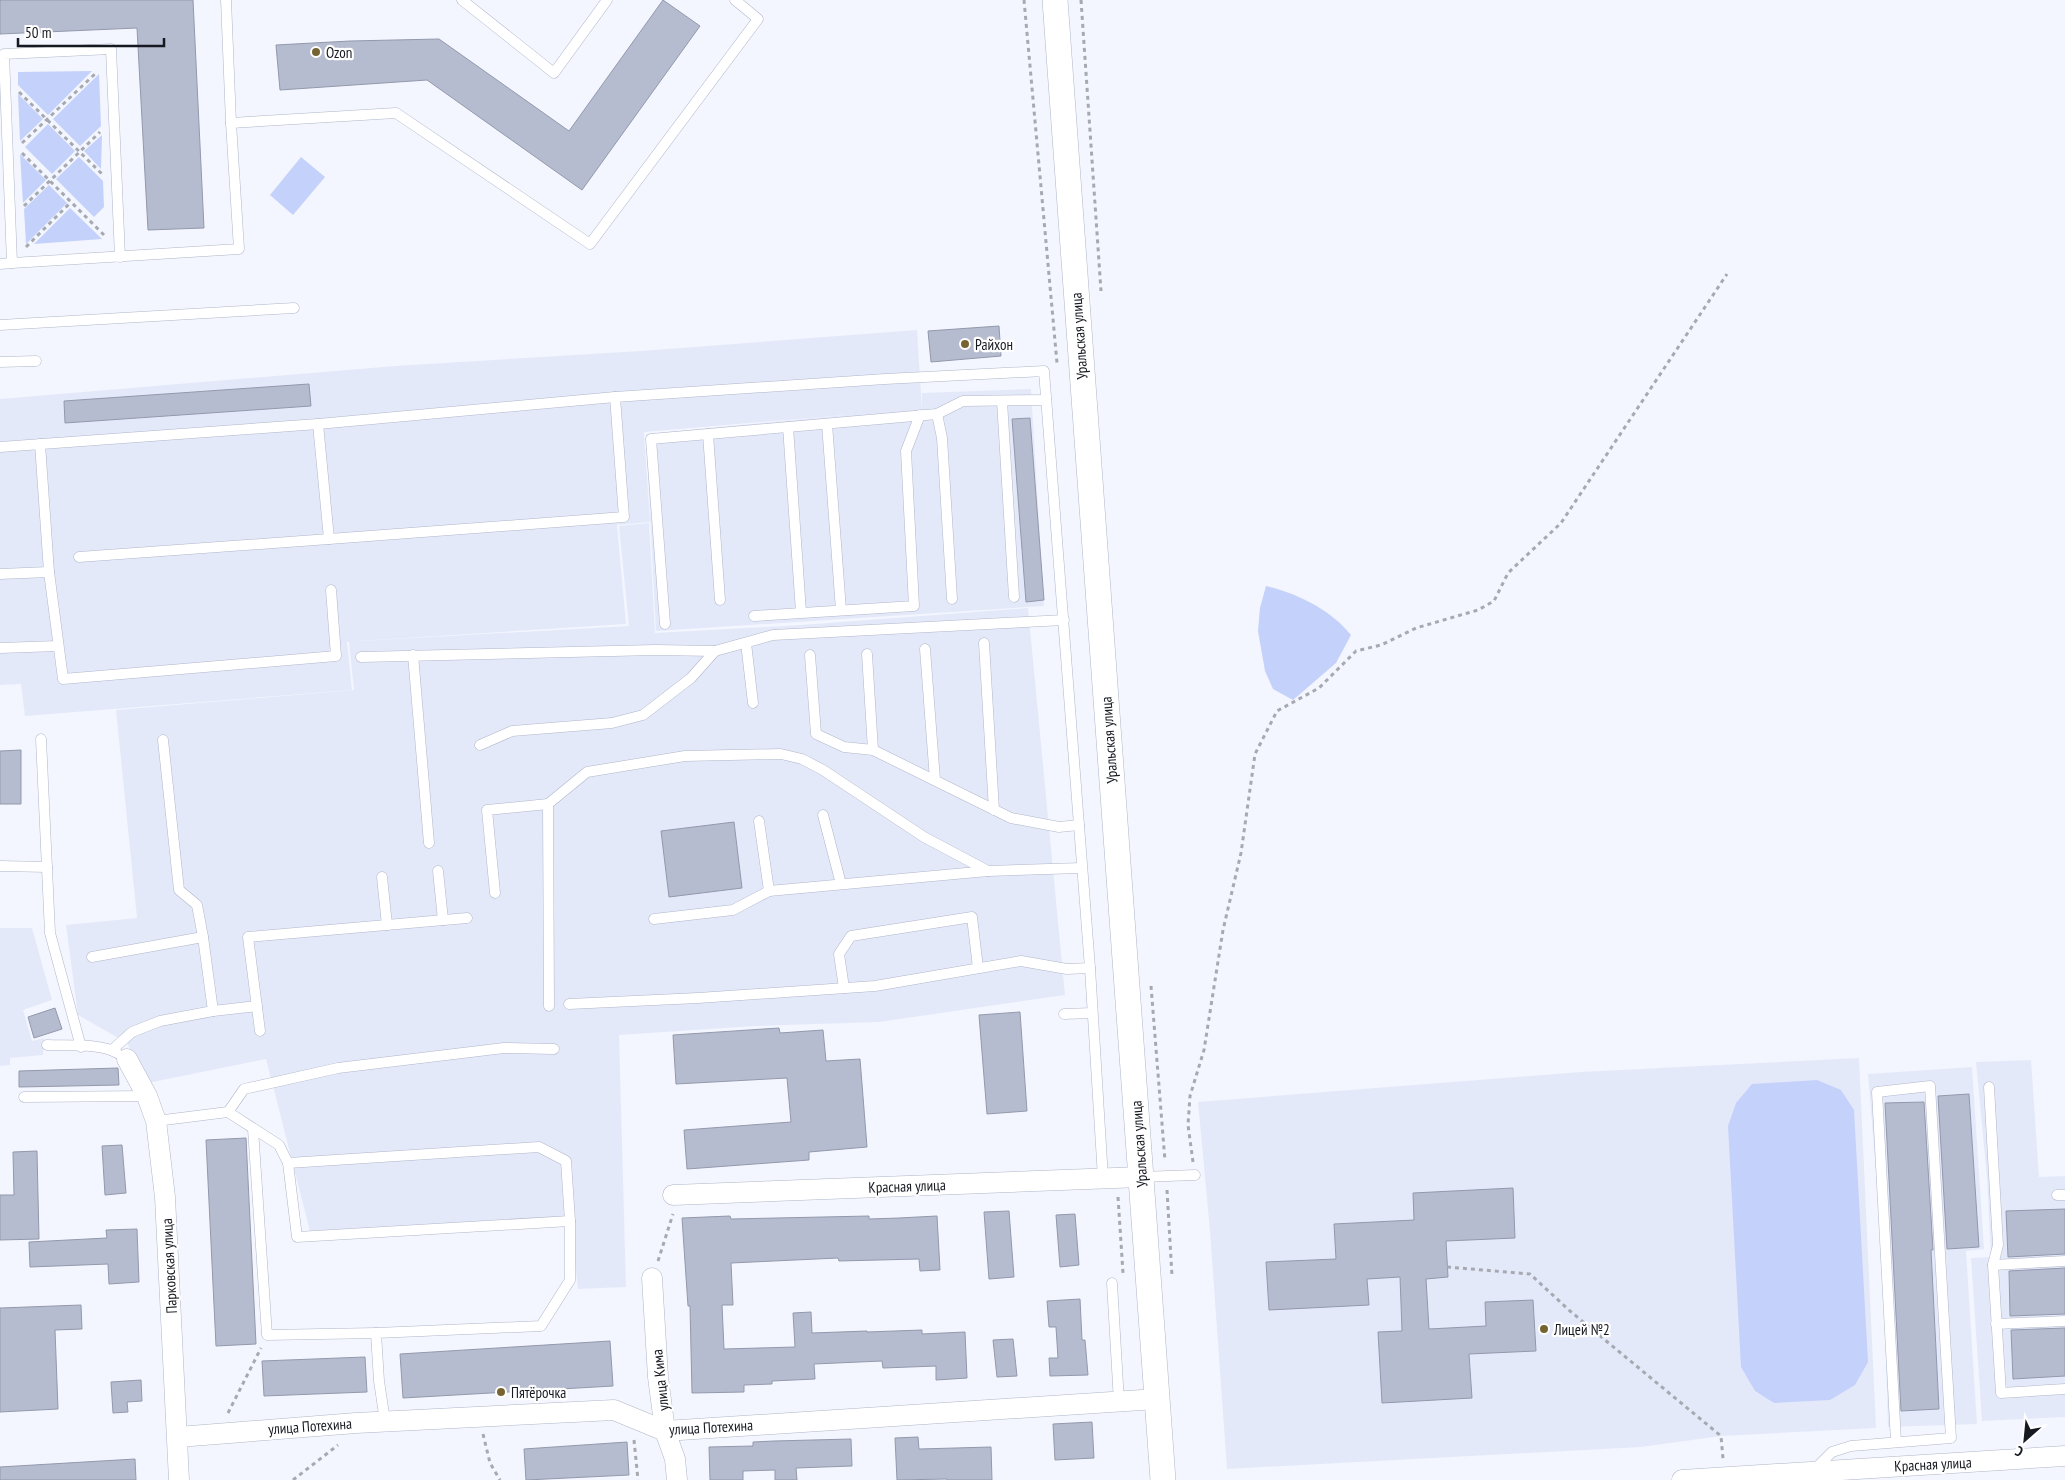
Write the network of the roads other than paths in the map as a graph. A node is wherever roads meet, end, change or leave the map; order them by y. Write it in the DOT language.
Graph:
graph roads {
  1 [pos="226,0"];
  2 [pos="462,0"];
  3 [pos="607,0"];
  4 [pos="735,0"];
  5 [pos="1055,0"];
  6 [pos="231,123"];
  7 [pos="120,257"];
  8 [pos="12,263"];
  9 [pos="0,264"];
  10 [pos="294,308"];
  11 [pos="0,325"];
  12 [pos="36,361"];
  13 [pos="0,362"];
  14 [pos="615,397"];
  15 [pos="1046,400"];
  16 [pos="1002,401"];
  17 [pos="937,414"];
  18 [pos="920,415"];
  19 [pos="318,424"];
  20 [pos="827,424"];
  21 [pos="788,427"];
  22 [pos="708,434"];
  23 [pos="40,444"];
  24 [pos="0,447"];
  25 [pos="329,539"];
  26 [pos="79,557"];
  27 [pos="49,572"];
  28 [pos="0,574"];
  29 [pos="331,590"];
  30 [pos="1014,597"];
  31 [pos="952,599"];
  32 [pos="720,600"];
  33 [pos="841,610"];
  34 [pos="801,612"];
  35 [pos="754,616"];
  36 [pos="1064,620"];
  37 [pos="665,624"];
  38 [pos="746,643"];
  39 [pos="984,643"];
  40 [pos="58,646"];
  41 [pos="0,648"];
  42 [pos="925,649"];
  43 [pos="715,651"];
  44 [pos="867,654"];
  45 [pos="413,655"];
  46 [pos="810,655"];
  47 [pos="362,657"];
  48 [pos="753,703"];
  49 [pos="41,739"];
  50 [pos="163,740"];
  51 [pos="480,745"];
  52 [pos="873,750"];
  53 [pos="935,780"];
  54 [pos="548,804"];
  55 [pos="994,810"];
  56 [pos="823,815"];
  57 [pos="760,821"];
  58 [pos="1079,825"];
  59 [pos="429,843"];
  60 [pos="0,866"];
  61 [pos="47,867"];
  62 [pos="1081,868"];
  63 [pos="438,870"];
  64 [pos="988,871"];
  65 [pos="382,877"];
  66 [pos="841,884"];
  67 [pos="769,891"];
  68 [pos="495,894"];
  69 [pos="467,918"];
  70 [pos="654,919"];
  71 [pos="443,920"];
  72 [pos="387,925"];
  73 [pos="203,937"];
  74 [pos="92,957"];
  75 [pos="978,968"];
  76 [pos="1090,968"];
  77 [pos="844,988"];
  78 [pos="569,1004"];
  79 [pos="257,1006"];
  80 [pos="549,1006"];
  81 [pos="213,1011"];
  82 [pos="1092,1013"];
  83 [pos="1064,1014"];
  84 [pos="260,1031"];
  85 [pos="47,1045"];
  86 [pos="81,1047"];
  87 [pos="554,1049"];
  88 [pos="120,1055"];
  89 [pos="1989,1087"];
  90 [pos="147,1096"];
  91 [pos="24,1097"];
  92 [pos="228,1112"];
  93 [pos="156,1121"];
  94 [pos="253,1129"];
  95 [pos="288,1163"];
  96 [pos="1195,1175"];
  97 [pos="1141,1177"];
  98 [pos="1103,1178"];
  99 [pos="673,1203"];
  100 [pos="570,1221"];
  101 [pos="2065,1261"];
  102 [pos="1993,1265"];
  103 [pos="652,1278"];
  104 [pos="1112,1283"];
  105 [pos="2065,1321"];
  106 [pos="1996,1324"];
  107 [pos="376,1333"];
  108 [pos="2065,1390"];
  109 [pos="1157,1399"];
  110 [pos="1119,1402"];
  111 [pos="385,1421"];
  112 [pos="665,1431"];
  113 [pos="178,1437"];
  114 [pos="1896,1442"];
  115 [pos="2065,1456"];
  116 [pos="1814,1470"];
  117 [pos="1767,1477"];
  118 [pos="179,1480"];
  119 [pos="677,1480"];
  120 [pos="1163,1480"];
  121 [pos="1682,1480"];
  1 -- 6 [label="lane"];
  2 -- 3 [label="lane"];
  4 -- 6 [label="lane"];
  5 -- 97 [label="street, Уральская улица"];
  6 -- 7 [label="lane"];
  7 -- 8 [label="lane"];
  7 -- 8 [label="lane"];
  8 -- 9 [label="lane"];
  10 -- 11 [label="lane"];
  12 -- 13 [label="lane"];
  14 -- 15 [label="lane"];
  14 -- 19 [label="lane"];
  14 -- 25 [label="lane"];
  15 -- 16 [label="lane"];
  15 -- 36 [label="lane"];
  16 -- 17 [label="lane"];
  16 -- 30 [label="lane"];
  17 -- 18 [label="lane"];
  17 -- 31 [label="lane"];
  18 -- 20 [label="lane"];
  18 -- 33 [label="lane"];
  19 -- 23 [label="lane"];
  19 -- 25 [label="lane"];
  20 -- 21 [label="lane"];
  20 -- 33 [label="lane"];
  21 -- 22 [label="lane"];
  21 -- 34 [label="lane"];
  22 -- 32 [label="lane"];
  22 -- 37 [label="lane"];
  23 -- 24 [label="lane"];
  23 -- 27 [label="lane"];
  25 -- 26 [label="lane"];
  27 -- 28 [label="lane"];
  27 -- 40 [label="lane"];
  29 -- 40 [label="lane"];
  33 -- 34 [label="lane"];
  34 -- 35 [label="lane"];
  36 -- 38 [label="lane"];
  36 -- 58 [label="lane"];
  38 -- 43 [label="lane"];
  38 -- 48 [label="lane"];
  39 -- 55 [label="lane"];
  40 -- 41 [label="lane"];
  42 -- 53 [label="lane"];
  43 -- 45 [label="lane"];
  43 -- 51 [label="lane"];
  44 -- 52 [label="lane"];
  45 -- 47 [label="lane"];
  45 -- 59 [label="lane"];
  46 -- 52 [label="lane"];
  49 -- 61 [label="lane"];
  50 -- 73 [label="lane"];
  52 -- 53 [label="lane"];
  53 -- 55 [label="lane"];
  54 -- 64 [label="lane"];
  54 -- 68 [label="lane"];
  54 -- 80 [label="lane"];
  55 -- 58 [label="lane"];
  56 -- 66 [label="lane"];
  57 -- 67 [label="lane"];
  58 -- 62 [label="lane"];
  60 -- 61 [label="lane"];
  61 -- 86 [label="lane"];
  62 -- 64 [label="lane"];
  62 -- 76 [label="lane"];
  63 -- 71 [label="lane"];
  64 -- 66 [label="lane"];
  65 -- 72 [label="lane"];
  66 -- 67 [label="lane"];
  67 -- 70 [label="lane"];
  69 -- 71 [label="lane"];
  71 -- 72 [label="lane"];
  72 -- 79 [label="lane"];
  73 -- 74 [label="lane"];
  73 -- 81 [label="lane"];
  75 -- 76 [label="lane"];
  75 -- 77 [label="lane"];
  75 -- 77 [label="lane"];
  76 -- 82 [label="lane"];
  77 -- 78 [label="lane"];
  79 -- 81 [label="lane"];
  79 -- 84 [label="lane"];
  81 -- 88 [label="lane"];
  82 -- 83 [label="lane"];
  82 -- 98 [label="lane"];
  85 -- 86 [label="lane"];
  86 -- 88 [label="lane"];
  87 -- 92 [label="lane"];
  88 -- 90 [label="street, Парковская улица"];
  89 -- 102 [label="lane"];
  90 -- 91 [label="lane"];
  90 -- 93 [label="street, Парковская улица"];
  92 -- 93 [label="lane"];
  92 -- 94 [label="lane"];
  93 -- 113 [label="street, Парковская улица"];
  94 -- 95 [label="lane"];
  94 -- 107 [label="lane"];
  95 -- 100 [label="lane"];
  95 -- 100 [label="lane"];
  96 -- 97 [label="lane"];
  97 -- 98 [label="street, Красная улица"];
  97 -- 109 [label="street, Уральская улица"];
  98 -- 99 [label="street, Красная улица"];
  100 -- 107 [label="lane"];
  101 -- 102 [label="lane"];
  102 -- 106 [label="lane"];
  103 -- 112 [label="street, улица Кима"];
  104 -- 110 [label="lane"];
  105 -- 106 [label="lane"];
  106 -- 108 [label="lane"];
  107 -- 111 [label="lane"];
  109 -- 110 [label="street, улица Потехина"];
  109 -- 120 [label="street, Уральская улица"];
  110 -- 112 [label="street, улица Потехина"];
  111 -- 112 [label="street, улица Потехина"];
  111 -- 113 [label="street, улица Потехина"];
  112 -- 119 [label="street, улица Кима"];
  113 -- 118 [label="street, Парковская улица"];
  114 -- 114 [label="lane"];
  114 -- 116 [label="lane"];
  115 -- 116 [label="street, Красная улица"];
  116 -- 117 [label="street, Красная улица"];
  117 -- 121 [label="street, Красная улица"];
}
